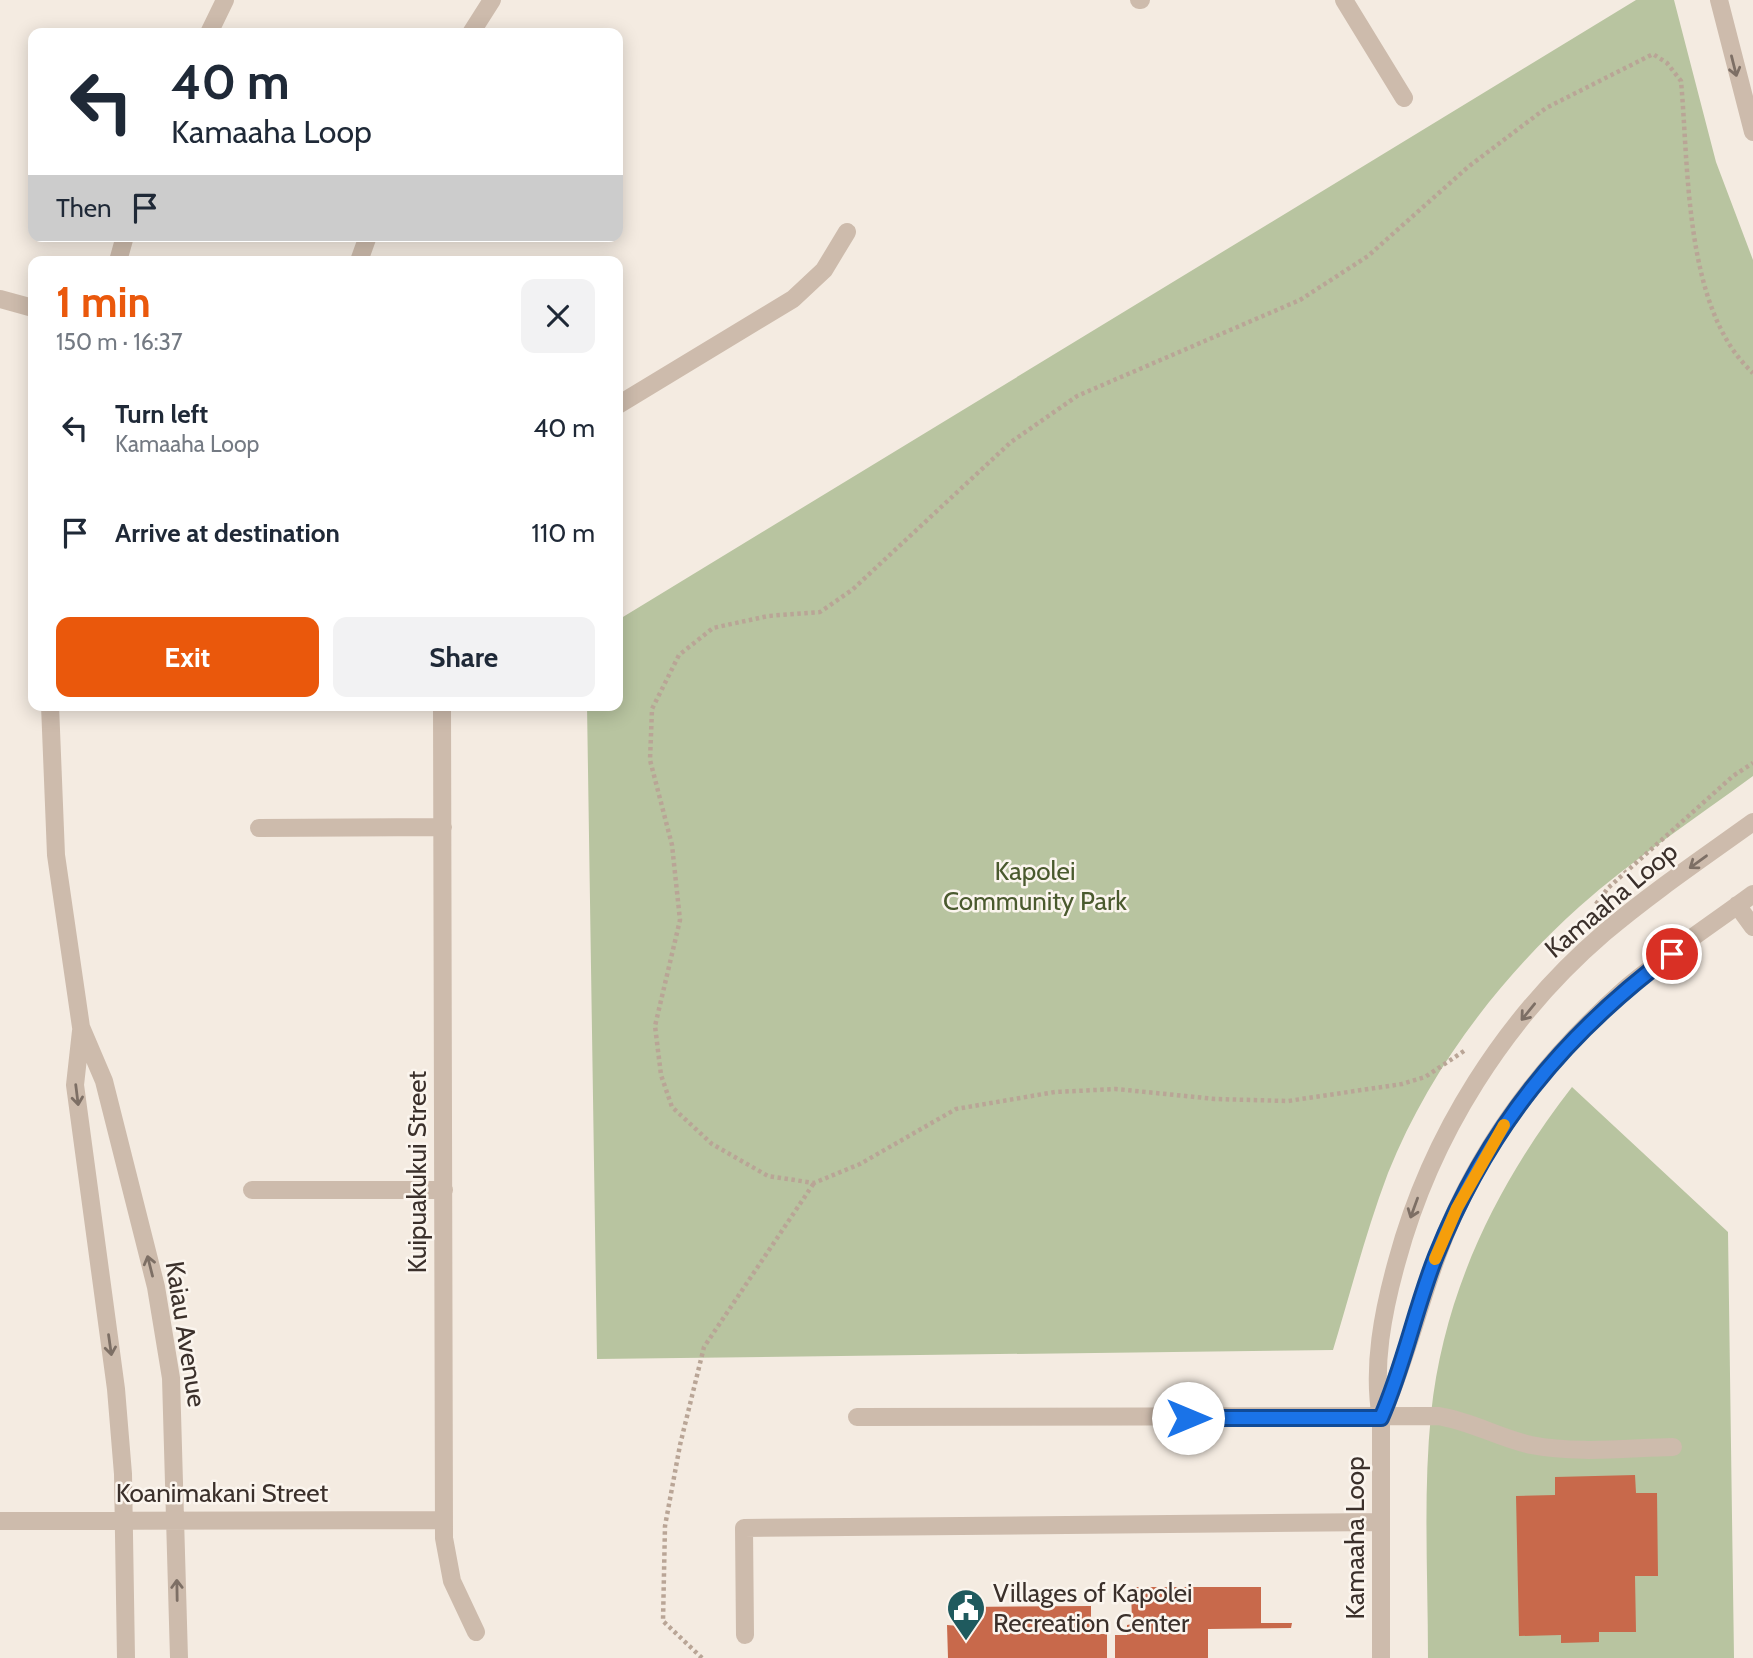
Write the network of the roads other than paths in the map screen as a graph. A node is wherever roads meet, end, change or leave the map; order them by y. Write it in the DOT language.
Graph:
graph roads {
  1 [pos="225,0"];
  2 [pos="492,0"];
  3 [pos="1344,0"];
  4 [pos="1719,0"];
  5 [pos="211,28"];
  6 [pos="474,28"];
  7 [pos="1404,98"];
  8 [pos="1753,132"];
  9 [pos="847,232"];
  10 [pos="0,299"];
  11 [pos="28,307"];
  12 [pos="623,402"];
  13 [pos="50,711"];
  14 [pos="442,711"];
  15 [pos="1753,822"];
  16 [pos="443,827"];
  17 [pos="259,828"];
  18 [pos="1753,894"];
  19 [pos="1737,905"];
  20 [pos="1753,927"];
  21 [pos="81,1027"];
  22 [pos="444,1189"];
  23 [pos="252,1190"];
  24 [pos="857,1417"];
  25 [pos="1381,1418"];
  26 [pos="1673,1447"];
  27 [pos="124,1519"];
  28 [pos="176,1519"];
  29 [pos="444,1520"];
  30 [pos="0,1521"];
  31 [pos="1380,1522"];
  32 [pos="476,1632"];
  33 [pos="745,1636"];
  34 [pos="126,1658"];
  35 [pos="179,1658"];
  36 [pos="1381,1658"];
  1 -- 5 [label="street"];
  2 -- 6 [label="street"];
  3 -- 7 [label="street"];
  4 -- 8 [label="street, one-way"];
  9 -- 12 [label="street"];
  10 -- 11 [label="street"];
  13 -- 21 [label="street, Kaiau Avenue"];
  14 -- 16 [label="street, Kuipuakukui Street"];
  15 -- 25 [label="street, Kamaaha Loop, one-way"];
  16 -- 17 [label="street"];
  16 -- 22 [label="street, Kuipuakukui Street"];
  18 -- 19 [label="street, Kamaaha Loop"];
  19 -- 20 [label="street"];
  19 -- 25 [label="street, Kamaaha Loop"];
  21 -- 27 [label="street, Kaiau Avenue, one-way"];
  28 -- 21 [label="street, Kaiau Avenue, one-way"];
  22 -- 23 [label="street"];
  22 -- 29 [label="street, Kuipuakukui Street"];
  24 -- 25 [label="street"];
  25 -- 26 [label="street"];
  25 -- 31 [label="street, Kamaaha Loop"];
  27 -- 28 [label="street, Koanimakani Street"];
  27 -- 30 [label="street, Koanimakani Street"];
  27 -- 34 [label="street, Kaiau Avenue"];
  28 -- 29 [label="street, Koanimakani Street"];
  35 -- 28 [label="street, Kaiau Avenue, one-way"];
  29 -- 32 [label="street, Kuipuakukui Street"];
  31 -- 33 [label="street"];
  31 -- 36 [label="street, Kamaaha Loop"];
}
